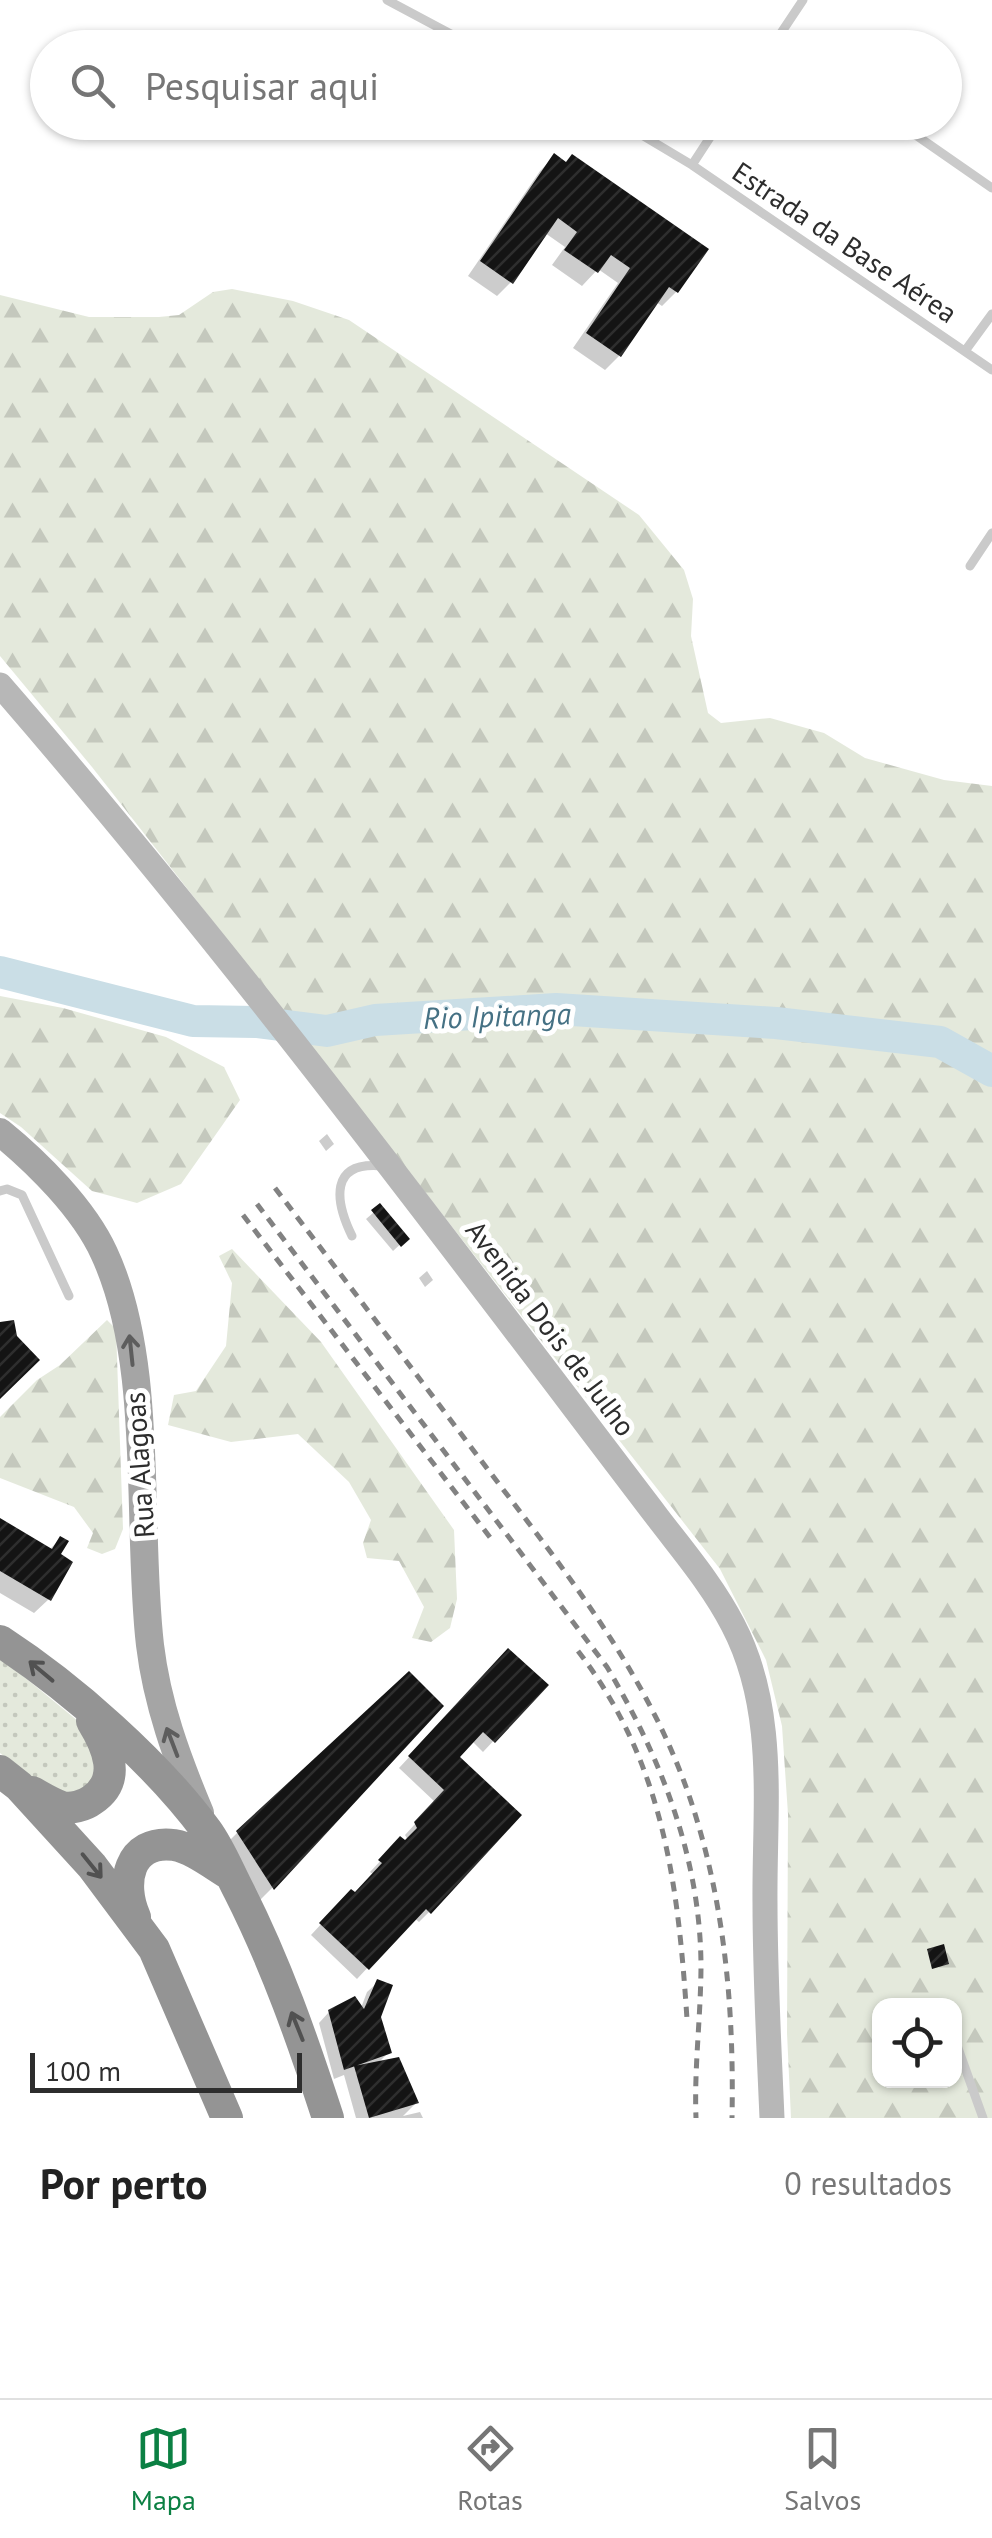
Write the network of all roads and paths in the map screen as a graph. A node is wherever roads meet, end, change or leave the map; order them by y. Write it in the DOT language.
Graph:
graph roads {
  1 [pos="387,0"];
  2 [pos="803,0"];
  3 [pos="443,30"];
  4 [pos="783,30"];
  5 [pos="650,140"];
  6 [pos="708,140"];
  7 [pos="923,140"];
  8 [pos="692,165"];
  9 [pos="992,188"];
  10 [pos="992,314"];
  11 [pos="965,351"];
  12 [pos="992,370"];
  13 [pos="992,533"];
  14 [pos="970,566"];
  15 [pos="0,685"];
  16 [pos="0,1132"];
  17 [pos="390,1167"];
  18 [pos="0,1191"];
  19 [pos="352,1236"];
  20 [pos="69,1296"];
  21 [pos="0,1641"];
  22 [pos="80,1704"];
  23 [pos="6,1778"];
  24 [pos="208,1832"];
  25 [pos="231,1875"];
  26 [pos="154,1950"];
  27 [pos="962,2059"];
  28 [pos="227,2118"];
  29 [pos="328,2118"];
  30 [pos="772,2118"];
  31 [pos="983,2118"];
  1 -- 3 [label="lane"];
  2 -- 4 [label="lane"];
  5 -- 8 [label="lane, Estrada da Base Aérea"];
  6 -- 8 [label="lane"];
  7 -- 9 [label="lane"];
  8 -- 11 [label="lane, Estrada da Base Aérea"];
  10 -- 11 [label="lane"];
  11 -- 12 [label="lane, Estrada da Base Aérea"];
  13 -- 14 [label="lane"];
  15 -- 17 [label="street, Avenida Dois de Julho"];
  24 -- 16 [label="main road, Rua Alagoas, one-way"];
  17 -- 19 [label="lane"];
  17 -- 30 [label="street, Avenida Dois de Julho"];
  18 -- 20 [label="lane"];
  22 -- 21 [label="highway, one-way"];
  22 -- 23 [label="highway"];
  22 -- 24 [label="highway"];
  23 -- 26 [label="highway, one-way"];
  24 -- 25 [label="highway"];
  25 -- 26 [label="highway"];
  29 -- 25 [label="highway, one-way"];
  26 -- 28 [label="highway"];
  27 -- 31 [label="lane"];
}
